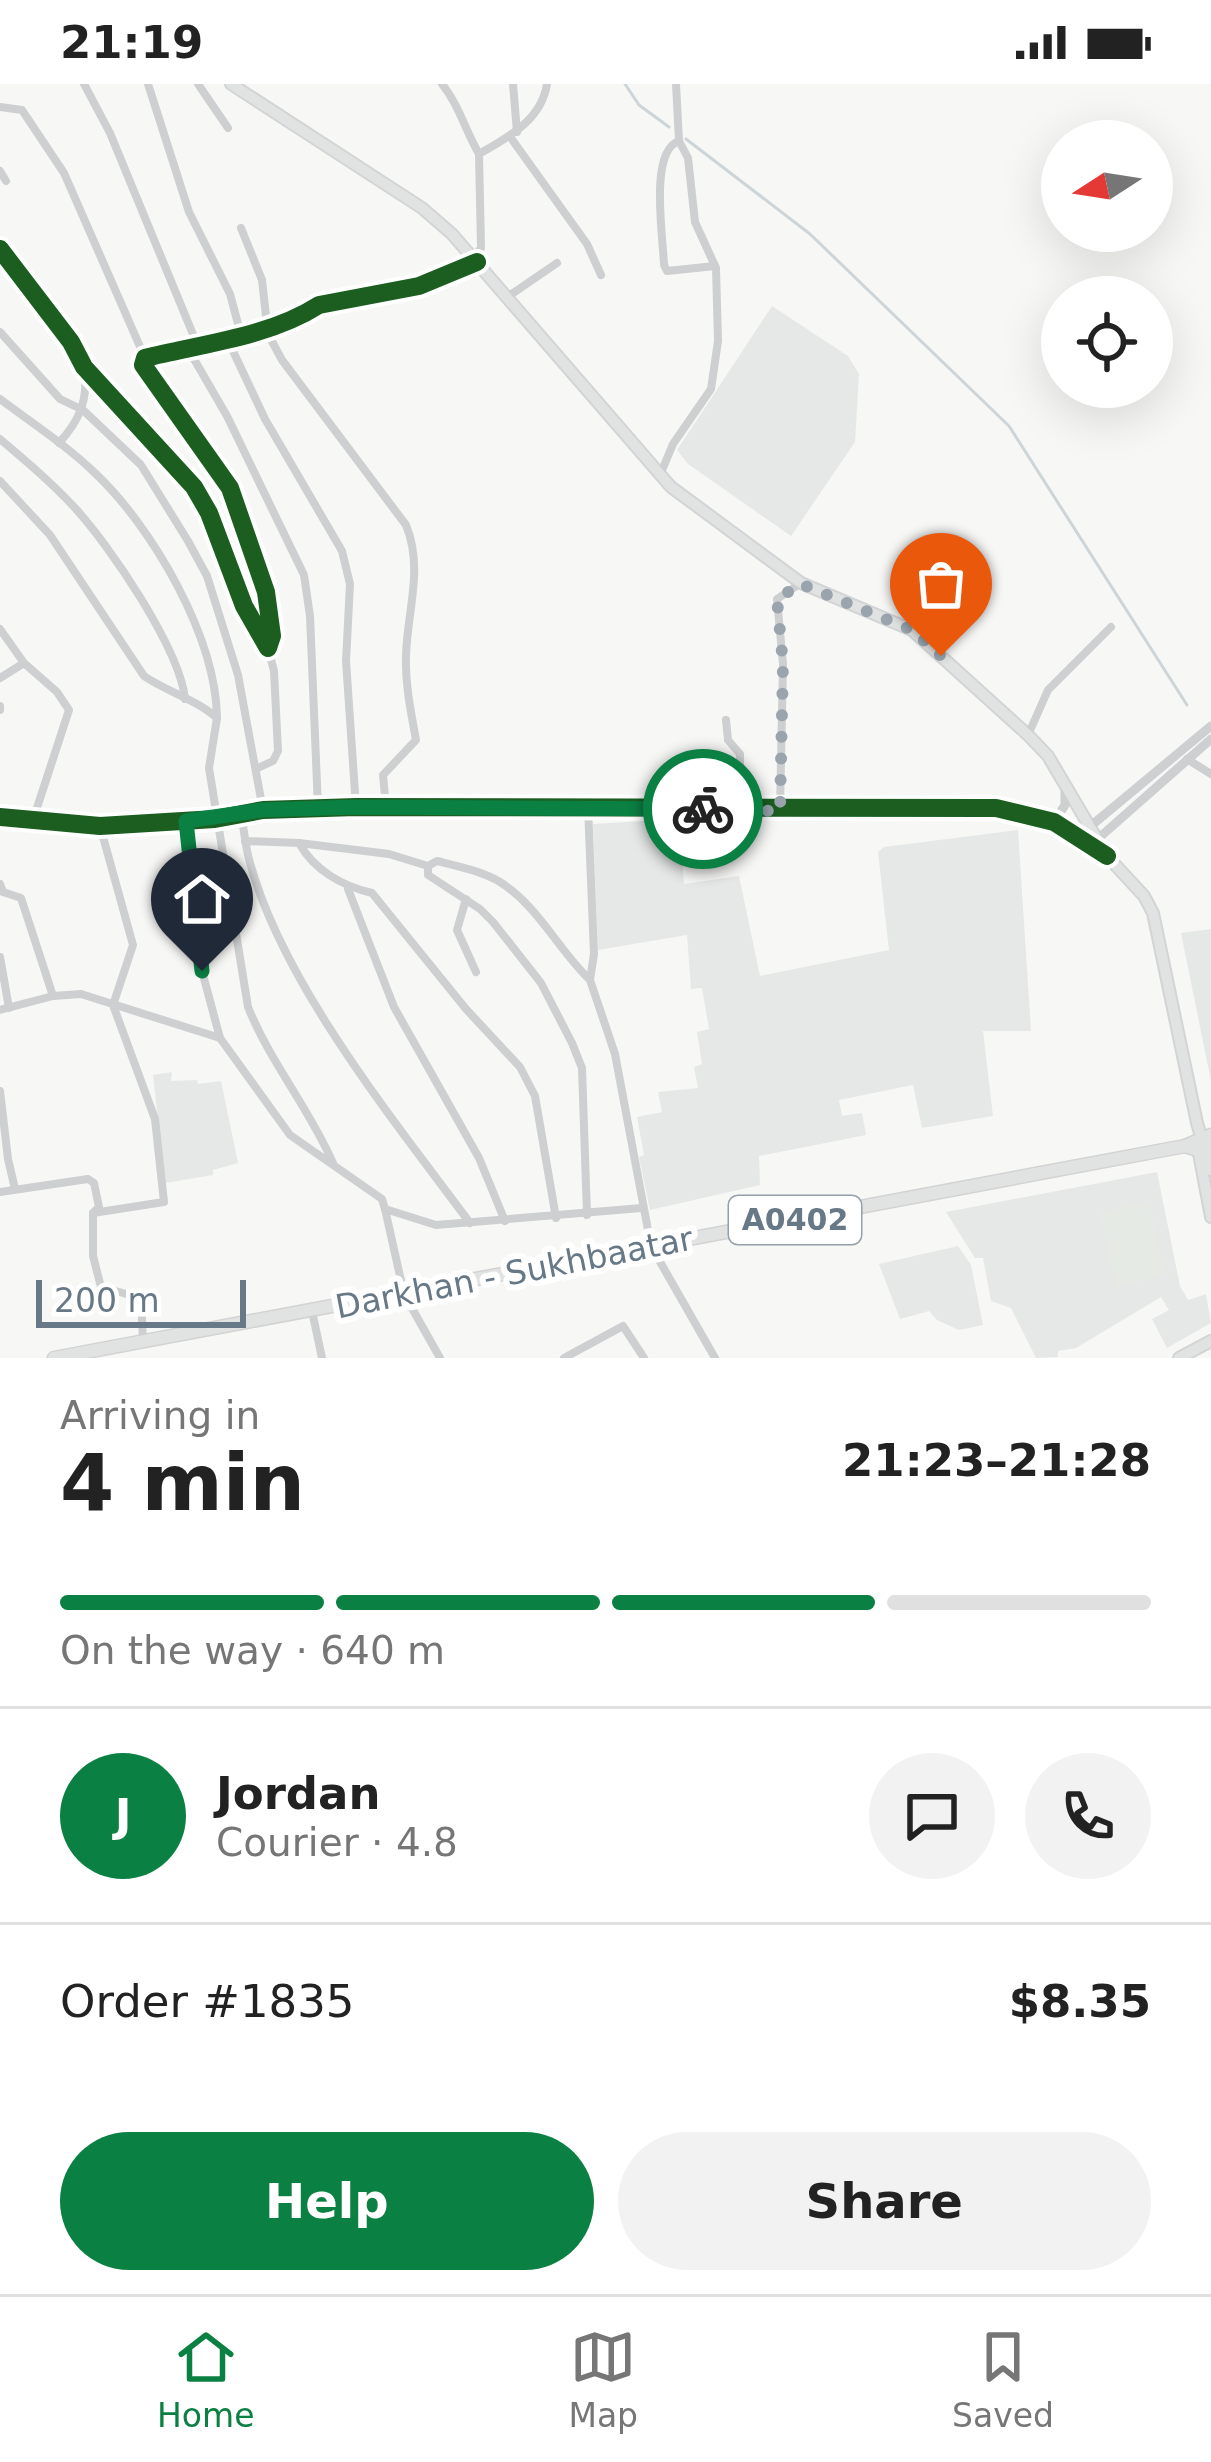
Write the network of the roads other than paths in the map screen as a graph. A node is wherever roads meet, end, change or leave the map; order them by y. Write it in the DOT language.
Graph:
graph roads {
  1 [pos="84,84"];
  2 [pos="148,84"];
  3 [pos="198,84"];
  4 [pos="231,84"];
  5 [pos="442,84"];
  6 [pos="513,84"];
  7 [pos="548,84"];
  8 [pos="676,84"];
  9 [pos="0,107"];
  10 [pos="228,128"];
  11 [pos="514,135"];
  12 [pos="680,141"];
  13 [pos="479,154"];
  14 [pos="0,171"];
  15 [pos="6,181"];
  16 [pos="241,228"];
  17 [pos="0,249"];
  18 [pos="475,260"];
  19 [pos="557,263"];
  20 [pos="715,266"];
  21 [pos="601,275"];
  22 [pos="506,298"];
  23 [pos="267,328"];
  24 [pos="0,332"];
  25 [pos="241,334"];
  26 [pos="224,341"];
  27 [pos="197,344"];
  28 [pos="186,346"];
  29 [pos="145,358"];
  30 [pos="84,367"];
  31 [pos="0,399"];
  32 [pos="82,410"];
  33 [pos="0,439"];
  34 [pos="59,443"];
  35 [pos="660,475"];
  36 [pos="0,481"];
  37 [pos="801,584"];
  38 [pos="1111,627"];
  39 [pos="0,629"];
  40 [pos="268,648"];
  41 [pos="24,663"];
  42 [pos="0,678"];
  43 [pos="185,699"];
  44 [pos="217,718"];
  45 [pos="726,720"];
  46 [pos="1211,726"];
  47 [pos="1028,735"];
  48 [pos="1211,739"];
  49 [pos="1187,759"];
  50 [pos="258,768"];
  51 [pos="1211,774"];
  52 [pos="1065,784"];
  53 [pos="356,807"];
  54 [pos="386,807"];
  55 [pos="588,807"];
  56 [pos="318,808"];
  57 [pos="262,810"];
  58 [pos="740,810"];
  59 [pos="780,811"];
  60 [pos="241,813"];
  61 [pos="0,817"];
  62 [pos="215,819"];
  63 [pos="33,820"];
  64 [pos="186,821"];
  65 [pos="1054,822"];
  66 [pos="100,826"];
  67 [pos="1092,837"];
  68 [pos="245,841"];
  69 [pos="298,843"];
  70 [pos="428,866"];
  71 [pos="0,884"];
  72 [pos="348,888"];
  73 [pos="466,899"];
  74 [pos="0,957"];
  75 [pos="476,973"];
  76 [pos="590,980"];
  77 [pos="53,996"];
  78 [pos="113,1005"];
  79 [pos="4,1009"];
  80 [pos="220,1038"];
  81 [pos="0,1091"];
  82 [pos="2,1127"];
  83 [pos="1201,1140"];
  84 [pos="333,1163"];
  85 [pos="1211,1170"];
  86 [pos="16,1189"];
  87 [pos="0,1192"];
  88 [pos="642,1208"];
  89 [pos="385,1209"];
  90 [pos="93,1214"];
  91 [pos="587,1215"];
  92 [pos="1211,1217"];
  93 [pos="556,1218"];
  94 [pos="505,1221"];
  95 [pos="470,1223"];
  96 [pos="651,1246"];
  97 [pos="404,1294"];
  98 [pos="312,1310"];
  99 [pos="1211,1341"];
  100 [pos="143,1342"];
  101 [pos="712,1357"];
  102 [pos="54,1358"];
  103 [pos="322,1358"];
  104 [pos="440,1358"];
  105 [pos="564,1358"];
  106 [pos="644,1358"];
  107 [pos="1180,1358"];
  1 -- 27 [label="street"];
  2 -- 25 [label="street"];
  3 -- 10 [label="street"];
  4 -- 18 [label="main road"];
  5 -- 13 [label="street"];
  6 -- 11 [label="street"];
  7 -- 11 [label="street"];
  8 -- 12 [label="street"];
  9 -- 29 [label="street"];
  11 -- 13 [label="street"];
  11 -- 21 [label="street"];
  12 -- 20 [label="street"];
  12 -- 20 [label="street"];
  13 -- 18 [label="street"];
  14 -- 15 [label="street"];
  16 -- 23 [label="street"];
  17 -- 30 [label="street"];
  18 -- 22 [label="main road"];
  18 -- 23 [label="street"];
  19 -- 22 [label="street"];
  20 -- 35 [label="street"];
  22 -- 35 [label="main road"];
  23 -- 25 [label="street"];
  23 -- 54 [label="street"];
  24 -- 32 [label="street"];
  25 -- 26 [label="street"];
  26 -- 27 [label="street"];
  26 -- 53 [label="street"];
  27 -- 28 [label="street"];
  28 -- 29 [label="street"];
  28 -- 56 [label="street"];
  29 -- 40 [label="street"];
  30 -- 32 [label="street"];
  30 -- 40 [label="street"];
  31 -- 34 [label="street"];
  32 -- 34 [label="street"];
  32 -- 50 [label="street"];
  33 -- 43 [label="street"];
  34 -- 44 [label="street"];
  35 -- 37 [label="main road"];
  36 -- 43 [label="street"];
  37 -- 47 [label="main road"];
  37 -- 59 [label="street"];
  38 -- 47 [label="street"];
  39 -- 41 [label="street"];
  40 -- 50 [label="street"];
  41 -- 42 [label="street"];
  41 -- 63 [label="street"];
  43 -- 44 [label="street"];
  44 -- 62 [label="street"];
  45 -- 58 [label="street"];
  46 -- 67 [label="street"];
  47 -- 52 [label="main road"];
  48 -- 49 [label="street"];
  49 -- 51 [label="street"];
  49 -- 67 [label="street"];
  50 -- 57 [label="street"];
  52 -- 65 [label="street"];
  52 -- 67 [label="main road"];
  53 -- 54 [label="street"];
  53 -- 56 [label="street"];
  54 -- 55 [label="street"];
  55 -- 58 [label="street"];
  55 -- 76 [label="street"];
  56 -- 57 [label="street"];
  57 -- 60 [label="street"];
  58 -- 59 [label="street"];
  59 -- 65 [label="street"];
  60 -- 62 [label="street"];
  60 -- 68 [label="street"];
  61 -- 63 [label="street"];
  62 -- 64 [label="street"];
  62 -- 84 [label="street"];
  63 -- 66 [label="street"];
  64 -- 66 [label="street"];
  64 -- 80 [label="street"];
  65 -- 67 [label="street"];
  66 -- 78 [label="street"];
  67 -- 83 [label="main road"];
  68 -- 69 [label="street"];
  68 -- 95 [label="street"];
  69 -- 70 [label="street"];
  69 -- 72 [label="street"];
  70 -- 73 [label="street"];
  70 -- 76 [label="street"];
  71 -- 77 [label="street"];
  72 -- 93 [label="street"];
  72 -- 94 [label="street"];
  73 -- 75 [label="street"];
  73 -- 91 [label="street"];
  74 -- 79 [label="street"];
  76 -- 88 [label="street"];
  77 -- 78 [label="street"];
  77 -- 79 [label="street"];
  78 -- 80 [label="street"];
  78 -- 90 [label="street"];
  80 -- 84 [label="street"];
  81 -- 82 [label="street"];
  82 -- 86 [label="street"];
  83 -- 85 [label="main road"];
  83 -- 92 [label="main road"];
  83 -- 96 [label="highway, Darkhan - Sukhbaatar / A0402"];
  84 -- 89 [label="street"];
  86 -- 87 [label="street"];
  86 -- 90 [label="street"];
  88 -- 91 [label="street"];
  88 -- 96 [label="street"];
  89 -- 95 [label="street"];
  89 -- 97 [label="street"];
  90 -- 100 [label="street"];
  91 -- 93 [label="street"];
  93 -- 94 [label="street"];
  94 -- 95 [label="street"];
  96 -- 97 [label="highway, Darkhan - Sukhbaatar / A0402"];
  96 -- 101 [label="street"];
  97 -- 98 [label="highway, Darkhan - Sukhbaatar / A0402"];
  97 -- 104 [label="street"];
  98 -- 100 [label="highway, Darkhan - Sukhbaatar / A0402"];
  98 -- 103 [label="street"];
  99 -- 107 [label="main road"];
  100 -- 102 [label="highway, Darkhan - Sukhbaatar / A0402"];
  105 -- 106 [label="street"];
}
